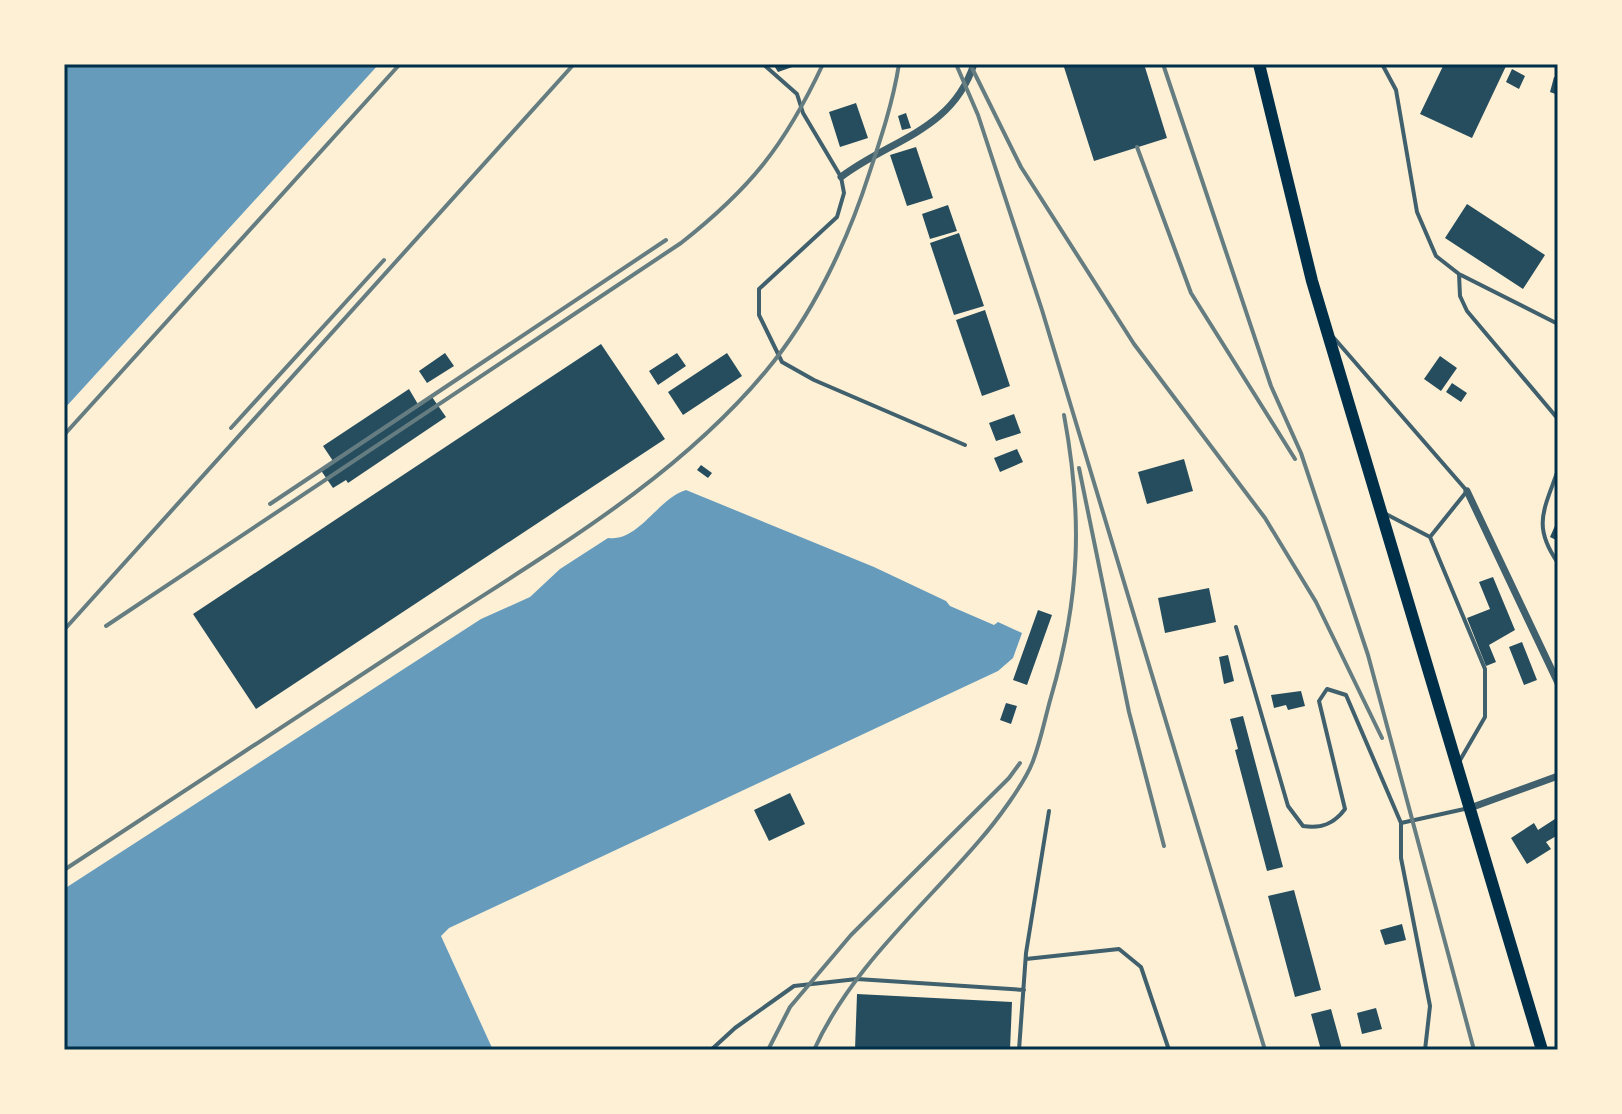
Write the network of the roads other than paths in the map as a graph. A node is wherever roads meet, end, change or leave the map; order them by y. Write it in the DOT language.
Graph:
graph roads {
  1 [pos="763,64"];
  2 [pos="974,64"];
  3 [pos="1259,64"];
  4 [pos="1382,64"];
  5 [pos="841,177"];
  6 [pos="1459,274"];
  7 [pos="1558,324"];
  8 [pos="1327,330"];
  9 [pos="1558,419"];
  10 [pos="965,445"];
  11 [pos="1558,470"];
  12 [pos="1467,491"];
  13 [pos="1382,512"];
  14 [pos="1430,537"];
  15 [pos="1558,563"];
  16 [pos="1236,627"];
  17 [pos="1558,683"];
  18 [pos="1458,766"];
  19 [pos="1558,776"];
  20 [pos="1470,808"];
  21 [pos="1049,811"];
  22 [pos="1401,823"];
  23 [pos="1026,959"];
  24 [pos="1024,990"];
  25 [pos="711,1050"];
  26 [pos="1019,1050"];
  27 [pos="1169,1050"];
  28 [pos="1425,1050"];
  29 [pos="1542,1050"];
  1 -- 5 [label="lane"];
  2 -- 5 [label="street"];
  3 -- 8 [label="highway"];
  4 -- 6 [label="lane"];
  5 -- 10 [label="lane"];
  6 -- 7 [label="lane"];
  6 -- 9 [label="lane"];
  8 -- 12 [label="lane"];
  8 -- 13 [label="highway"];
  11 -- 15 [label="lane"];
  12 -- 14 [label="lane"];
  12 -- 17 [label="street"];
  13 -- 14 [label="lane"];
  13 -- 18 [label="highway"];
  14 -- 18 [label="lane"];
  16 -- 22 [label="lane"];
  18 -- 20 [label="highway"];
  19 -- 20 [label="street"];
  20 -- 22 [label="lane"];
  20 -- 29 [label="highway"];
  21 -- 23 [label="lane"];
  22 -- 28 [label="lane"];
  23 -- 24 [label="lane"];
  23 -- 27 [label="lane"];
  24 -- 25 [label="lane"];
  24 -- 26 [label="lane"];
}
